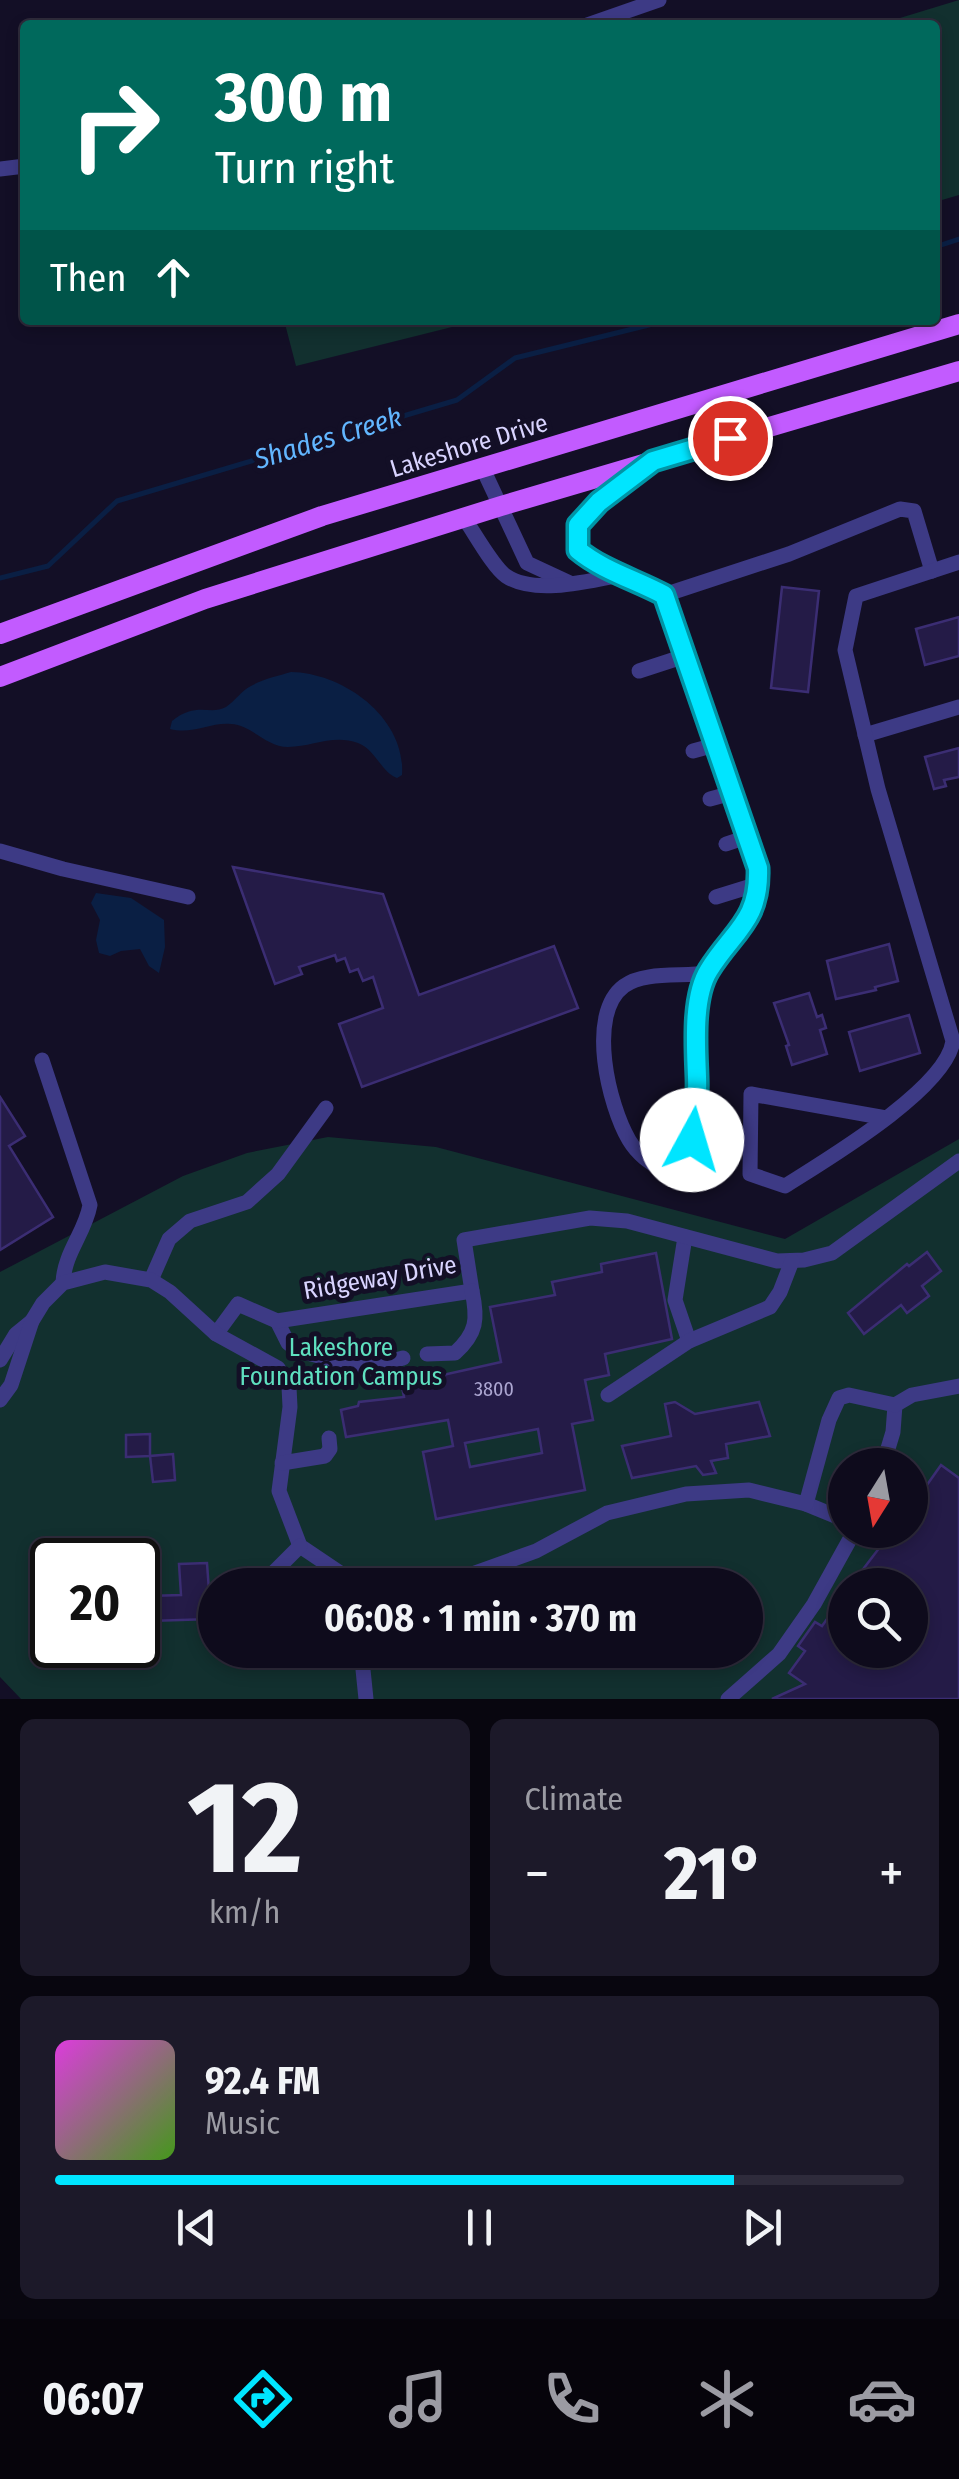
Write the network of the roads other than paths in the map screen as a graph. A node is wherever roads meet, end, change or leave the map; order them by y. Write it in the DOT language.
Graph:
graph roads {
  1 [pos="660,0"];
  2 [pos="601,20"];
  3 [pos="959,324"];
  4 [pos="959,371"];
  5 [pos="653,461"];
  6 [pos="484,469"];
  7 [pos="501,506"];
  8 [pos="464,518"];
  9 [pos="959,562"];
  10 [pos="192,564"];
  11 [pos="932,571"];
  12 [pos="624,574"];
  13 [pos="574,584"];
  14 [pos="664,595"];
  15 [pos="204,599"];
  16 [pos="0,634"];
  17 [pos="685,656"];
  18 [pos="639,671"];
  19 [pos="0,677"];
  20 [pos="959,707"];
  21 [pos="865,735"];
  22 [pos="715,745"];
  23 [pos="693,751"];
  24 [pos="732,793"];
  25 [pos="710,799"];
  26 [pos="746,837"];
  27 [pos="726,844"];
  28 [pos="0,851"];
  29 [pos="758,884"];
  30 [pos="188,897"];
  31 [pos="716,897"];
  32 [pos="707,972"];
  33 [pos="42,1060"];
  34 [pos="326,1108"];
  35 [pos="886,1118"];
  36 [pos="959,1161"];
  37 [pos="685,1237"];
  38 [pos="792,1260"];
  39 [pos="151,1280"];
  40 [pos="63,1283"];
  41 [pos="472,1291"];
  42 [pos="277,1321"];
  43 [pos="32,1322"];
  44 [pos="216,1334"];
  45 [pos="690,1341"];
  46 [pos="426,1354"];
  47 [pos="404,1358"];
  48 [pos="0,1360"];
  49 [pos="959,1386"];
  50 [pos="608,1394"];
  51 [pos="0,1400"];
  52 [pos="895,1404"];
  53 [pos="329,1438"];
  54 [pos="888,1448"];
  55 [pos="282,1463"];
  56 [pos="806,1504"];
  57 [pos="828,1513"];
  58 [pos="300,1546"];
  59 [pos="845,1548"];
  60 [pos="279,1568"];
  61 [pos="330,1568"];
  62 [pos="489,1568"];
  63 [pos="363,1668"];
  64 [pos="366,1699"];
  65 [pos="728,1699"];
  1 -- 2 [label="street"];
  3 -- 6 [label="main road, Lakeshore Drive"];
  4 -- 5 [label="main road"];
  5 -- 7 [label="main road"];
  5 -- 12 [label="street"];
  6 -- 7 [label="street"];
  6 -- 10 [label="main road, Lakeshore Drive"];
  7 -- 8 [label="main road"];
  7 -- 13 [label="street"];
  8 -- 13 [label="street"];
  8 -- 15 [label="main road"];
  9 -- 11 [label="street"];
  10 -- 15 [label="main road"];
  10 -- 16 [label="main road, Lakeshore Drive"];
  11 -- 14 [label="street"];
  11 -- 21 [label="street"];
  12 -- 13 [label="street"];
  12 -- 14 [label="street"];
  14 -- 17 [label="street"];
  15 -- 19 [label="main road"];
  17 -- 18 [label="street"];
  17 -- 22 [label="street"];
  20 -- 21 [label="street"];
  21 -- 35 [label="street"];
  22 -- 23 [label="street"];
  22 -- 24 [label="street"];
  24 -- 25 [label="street"];
  24 -- 26 [label="street"];
  26 -- 27 [label="street"];
  26 -- 29 [label="street"];
  28 -- 30 [label="street"];
  29 -- 31 [label="street"];
  29 -- 32 [label="street"];
  32 -- 32 [label="street"];
  33 -- 40 [label="street"];
  34 -- 39 [label="street"];
  35 -- 35 [label="street"];
  36 -- 38 [label="street, Ridgeway Drive"];
  37 -- 38 [label="street, Ridgeway Drive"];
  37 -- 41 [label="street, Ridgeway Drive"];
  37 -- 45 [label="street"];
  38 -- 45 [label="street"];
  39 -- 40 [label="street"];
  39 -- 44 [label="street"];
  40 -- 43 [label="street"];
  41 -- 42 [label="street, Ridgeway Drive"];
  41 -- 46 [label="street"];
  42 -- 44 [label="street, Ridgeway Drive"];
  42 -- 47 [label="street"];
  43 -- 48 [label="street"];
  43 -- 51 [label="street"];
  44 -- 55 [label="street"];
  45 -- 50 [label="street"];
  49 -- 52 [label="street"];
  52 -- 54 [label="street"];
  52 -- 56 [label="street"];
  53 -- 55 [label="street"];
  55 -- 58 [label="street"];
  56 -- 57 [label="street"];
  56 -- 62 [label="street"];
  58 -- 60 [label="street"];
  58 -- 61 [label="street"];
  59 -- 65 [label="street"];
  63 -- 64 [label="street"];
}
